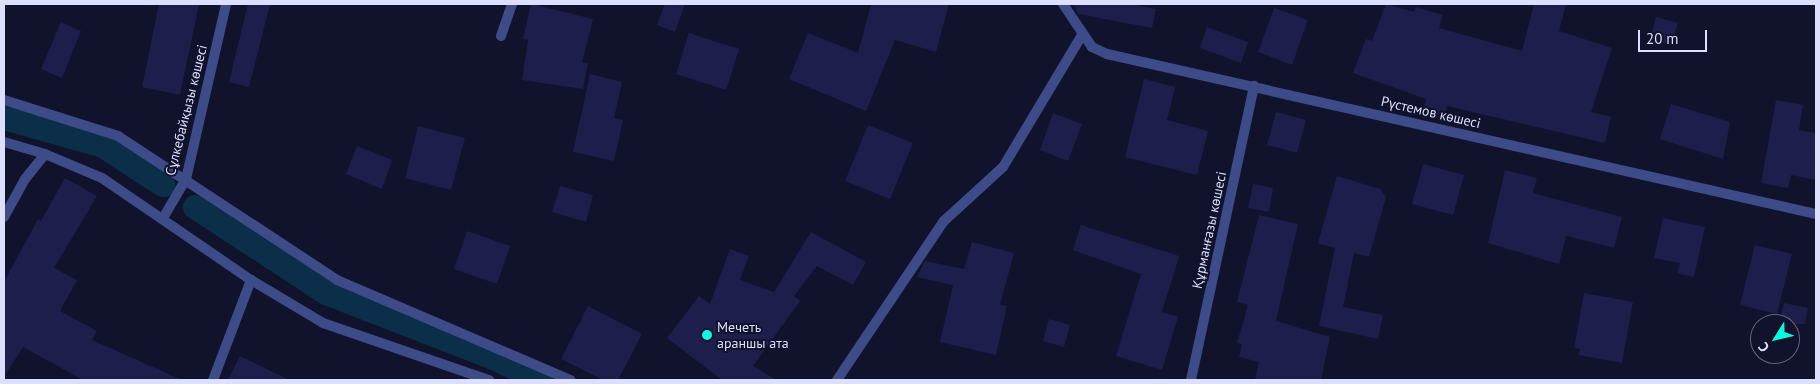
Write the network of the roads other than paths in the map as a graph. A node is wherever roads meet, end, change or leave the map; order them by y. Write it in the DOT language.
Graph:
graph roads {
  1 [pos="226,4"];
  2 [pos="512,4"];
  3 [pos="1063,4"];
  4 [pos="1082,35"];
  5 [pos="501,36"];
  6 [pos="1254,86"];
  7 [pos="4,100"];
  8 [pos="4,142"];
  9 [pos="45,154"];
  10 [pos="186,178"];
  11 [pos="1816,214"];
  12 [pos="4,216"];
  13 [pos="163,218"];
  14 [pos="251,280"];
  15 [pos="475,377"];
  16 [pos="213,380"];
  17 [pos="489,380"];
  18 [pos="570,380"];
  19 [pos="838,380"];
  20 [pos="1191,380"];
  1 -- 10 [label="street, Сұлкебайқызы көшесі"];
  2 -- 5 [label="street"];
  3 -- 4 [label="street, Рүстемов көшесі"];
  4 -- 6 [label="street, Рүстемов көшесі"];
  4 -- 19 [label="street"];
  6 -- 11 [label="street, Рүстемов көшесі"];
  6 -- 20 [label="street, Құрманғазы көшесі"];
  7 -- 10 [label="street"];
  8 -- 9 [label="street"];
  9 -- 12 [label="street"];
  9 -- 13 [label="street"];
  10 -- 13 [label="street, Сұлкебайқызы көшесі"];
  10 -- 18 [label="street"];
  13 -- 14 [label="street"];
  14 -- 15 [label="street"];
  14 -- 16 [label="street"];
  15 -- 17 [label="street"];
}
